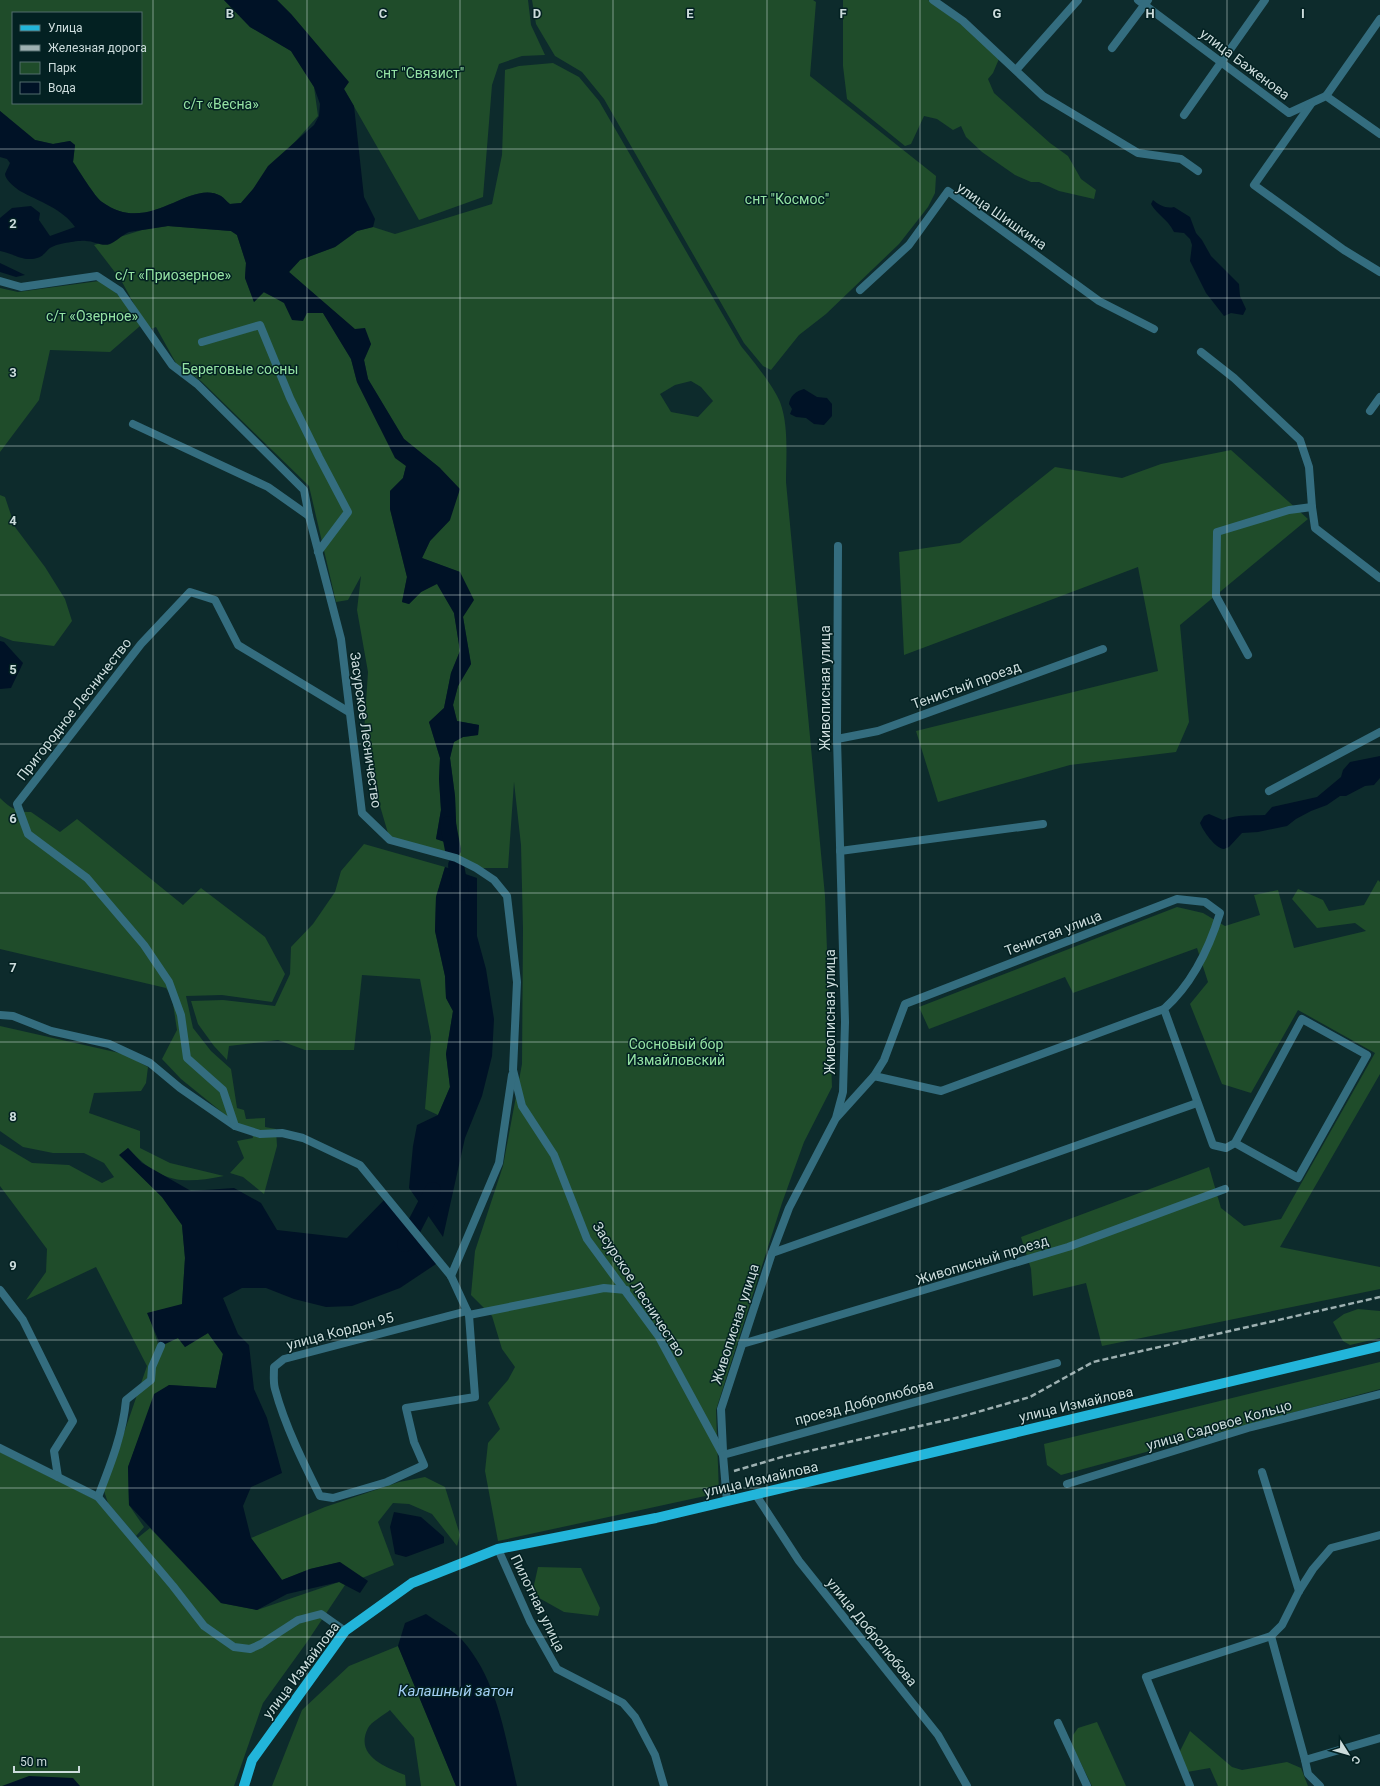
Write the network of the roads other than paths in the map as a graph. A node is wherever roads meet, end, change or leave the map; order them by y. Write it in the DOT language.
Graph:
graph roads {
  1 [pos="933,0"];
  2 [pos="1078,0"];
  3 [pos="1265,0"];
  4 [pos="1143,2"];
  5 [pos="1380,19"];
  6 [pos="1112,48"];
  7 [pos="1222,62"];
  8 [pos="1016,70"];
  9 [pos="1326,96"];
  10 [pos="1312,103"];
  11 [pos="1184,114"];
  12 [pos="1380,134"];
  13 [pos="1198,171"];
  14 [pos="1380,272"];
  15 [pos="0,281"];
  16 [pos="860,290"];
  17 [pos="1154,329"];
  18 [pos="202,342"];
  19 [pos="1201,352"];
  20 [pos="1380,397"];
  21 [pos="1370,411"];
  22 [pos="133,424"];
  23 [pos="1312,507"];
  24 [pos="308,516"];
  25 [pos="838,546"];
  26 [pos="318,552"];
  27 [pos="1380,578"];
  28 [pos="1103,649"];
  29 [pos="1248,655"];
  30 [pos="349,712"];
  31 [pos="1380,732"];
  32 [pos="837,739"];
  33 [pos="1269,791"];
  34 [pos="1043,824"];
  35 [pos="840,850"];
  36 [pos="1164,1009"];
  37 [pos="0,1015"];
  38 [pos="513,1070"];
  39 [pos="874,1076"];
  40 [pos="1197,1103"];
  41 [pos="836,1118"];
  42 [pos="235,1126"];
  43 [pos="1235,1143"];
  44 [pos="1225,1189"];
  45 [pos="772,1253"];
  46 [pos="451,1276"];
  47 [pos="0,1290"];
  48 [pos="626,1290"];
  49 [pos="468,1313"];
  50 [pos="742,1344"];
  51 [pos="161,1346"];
  52 [pos="1380,1346"];
  53 [pos="1057,1363"];
  54 [pos="1380,1394"];
  55 [pos="0,1448"];
  56 [pos="723,1455"];
  57 [pos="1262,1472"];
  58 [pos="58,1477"];
  59 [pos="1067,1484"];
  60 [pos="756,1495"];
  61 [pos="98,1497"];
  62 [pos="727,1502"];
  63 [pos="1380,1535"];
  64 [pos="498,1549"];
  65 [pos="1299,1591"];
  66 [pos="345,1631"];
  67 [pos="1271,1636"];
  68 [pos="1058,1723"];
  69 [pos="1380,1738"];
  70 [pos="1305,1760"];
  71 [pos="244,1786"];
  72 [pos="664,1786"];
  73 [pos="968,1786"];
  74 [pos="1087,1786"];
  75 [pos="1190,1786"];
  76 [pos="1320,1786"];
  1 -- 8 [label="street"];
  2 -- 8 [label="street"];
  3 -- 7 [label="street"];
  4 -- 6 [label="street"];
  4 -- 7 [label="street, улица Баженова"];
  5 -- 9 [label="street"];
  7 -- 10 [label="street, улица Баженова"];
  7 -- 11 [label="street"];
  8 -- 13 [label="street"];
  9 -- 10 [label="street, улица Баженова"];
  9 -- 12 [label="street"];
  10 -- 14 [label="street"];
  15 -- 24 [label="street, Засурское Лесничество"];
  16 -- 17 [label="street, улица Шишкина"];
  18 -- 26 [label="street"];
  19 -- 23 [label="street"];
  20 -- 21 [label="street"];
  22 -- 24 [label="street"];
  23 -- 27 [label="street"];
  23 -- 29 [label="street"];
  24 -- 26 [label="street, Засурское Лесничество"];
  25 -- 32 [label="street, Живописная улица"];
  26 -- 30 [label="street, Засурское Лесничество"];
  28 -- 32 [label="street, Тенистый проезд"];
  30 -- 38 [label="street, Засурское Лесничество"];
  30 -- 42 [label="street, Пригородное Лесничество"];
  31 -- 33 [label="street"];
  32 -- 35 [label="street, Живописная улица"];
  34 -- 35 [label="street"];
  35 -- 41 [label="street, Живописная улица"];
  36 -- 39 [label="street"];
  36 -- 39 [label="street, Тенистая улица"];
  36 -- 40 [label="street"];
  37 -- 42 [label="street, улица Кордон 95"];
  38 -- 46 [label="street"];
  38 -- 48 [label="street, Засурское Лесничество"];
  39 -- 41 [label="street, Тенистая улица"];
  40 -- 43 [label="street"];
  40 -- 45 [label="street"];
  41 -- 45 [label="street, Живописная улица"];
  42 -- 46 [label="street, улица Кордон 95"];
  43 -- 43 [label="street"];
  44 -- 50 [label="street, Живописный проезд"];
  45 -- 50 [label="street, Живописная улица"];
  46 -- 49 [label="street, улица Кордон 95"];
  47 -- 58 [label="street"];
  48 -- 49 [label="street, улица Кордон 95"];
  48 -- 56 [label="street, Засурское Лесничество"];
  49 -- 49 [label="street, улица Кордон 95"];
  50 -- 56 [label="street, Живописная улица"];
  51 -- 61 [label="street"];
  52 -- 60 [label="main road, улица Измайлова"];
  53 -- 56 [label="street, проезд Добролюбова"];
  54 -- 59 [label="street, улица Садовое Кольцо"];
  55 -- 58 [label="street"];
  56 -- 62 [label="street"];
  57 -- 65 [label="street"];
  58 -- 61 [label="street"];
  60 -- 62 [label="main road, улица Измайлова"];
  60 -- 73 [label="street, улица Добролюбова"];
  61 -- 66 [label="street"];
  62 -- 64 [label="main road, улица Измайлова"];
  63 -- 65 [label="street"];
  64 -- 66 [label="main road, улица Измайлова"];
  64 -- 72 [label="street, Пилотная улица"];
  65 -- 67 [label="street"];
  66 -- 71 [label="main road, улица Измайлова"];
  67 -- 70 [label="street"];
  67 -- 75 [label="street"];
  68 -- 74 [label="street"];
  69 -- 70 [label="street"];
  70 -- 76 [label="street"];
}
